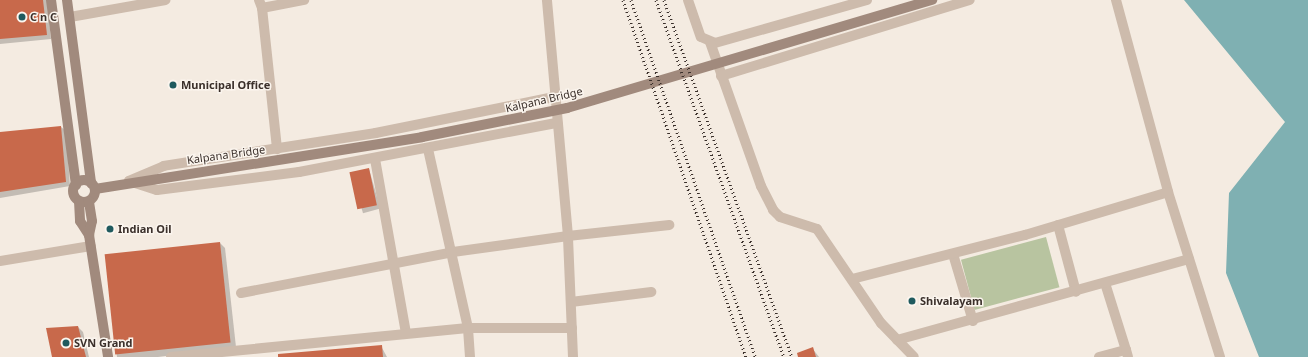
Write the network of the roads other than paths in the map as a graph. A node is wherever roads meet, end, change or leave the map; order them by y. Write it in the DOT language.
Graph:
graph roads {
  1 [pos="51,0"];
  2 [pos="67,0"];
  3 [pos="165,0"];
  4 [pos="304,0"];
  5 [pos="547,0"];
  6 [pos="688,0"];
  7 [pos="867,0"];
  8 [pos="932,0"];
  9 [pos="970,0"];
  10 [pos="1116,0"];
  11 [pos="260,4"];
  12 [pos="70,17"];
  13 [pos="710,42"];
  14 [pos="721,76"];
  15 [pos="554,97"];
  16 [pos="557,123"];
  17 [pos="277,149"];
  18 [pos="428,149"];
  19 [pos="375,159"];
  20 [pos="132,182"];
  21 [pos="76,185"];
  22 [pos="93,186"];
  23 [pos="1168,192"];
  24 [pos="84,201"];
  25 [pos="669,225"];
  26 [pos="1058,225"];
  27 [pos="568,236"];
  28 [pos="91,246"];
  29 [pos="453,252"];
  30 [pos="953,254"];
  31 [pos="1189,258"];
  32 [pos="0,261"];
  33 [pos="396,265"];
  34 [pos="852,279"];
  35 [pos="1105,283"];
  36 [pos="651,292"];
  37 [pos="1076,292"];
  38 [pos="240,293"];
  39 [pos="571,302"];
  40 [pos="973,321"];
  41 [pos="468,328"];
  42 [pos="572,328"];
  43 [pos="406,334"];
  44 [pos="897,340"];
  45 [pos="1127,353"];
  46 [pos="108,357"];
  47 [pos="171,357"];
  48 [pos="470,357"];
  49 [pos="573,357"];
  50 [pos="914,357"];
  51 [pos="1100,357"];
  52 [pos="1220,357"];
  1 -- 21 [label="main road"];
  2 -- 12 [label="main road"];
  3 -- 12 [label="street"];
  4 -- 11 [label="street"];
  5 -- 15 [label="street"];
  6 -- 13 [label="street"];
  7 -- 13 [label="street"];
  8 -- 20 [label="main road, Kalpana Bridge"];
  9 -- 14 [label="street"];
  10 -- 23 [label="street"];
  11 -- 17 [label="street"];
  12 -- 22 [label="main road"];
  13 -- 14 [label="street"];
  14 -- 34 [label="street"];
  15 -- 16 [label="street"];
  15 -- 17 [label="street"];
  16 -- 18 [label="street"];
  16 -- 27 [label="street"];
  17 -- 20 [label="street"];
  18 -- 19 [label="street"];
  18 -- 29 [label="street"];
  19 -- 20 [label="street"];
  19 -- 33 [label="street"];
  20 -- 22 [label="main road, Kalpana Bridge"];
  21 -- 22 [label="main road, Kalpana Bridge"];
  21 -- 24 [label="main road"];
  22 -- 24 [label="main road"];
  23 -- 26 [label="street"];
  23 -- 31 [label="street"];
  24 -- 28 [label="main road"];
  25 -- 27 [label="street"];
  26 -- 30 [label="street"];
  26 -- 37 [label="street"];
  27 -- 29 [label="street"];
  27 -- 39 [label="street"];
  28 -- 32 [label="street"];
  28 -- 46 [label="main road"];
  29 -- 33 [label="street"];
  29 -- 41 [label="street"];
  30 -- 34 [label="street"];
  30 -- 40 [label="street"];
  31 -- 35 [label="street"];
  31 -- 52 [label="street"];
  33 -- 38 [label="street"];
  33 -- 43 [label="street"];
  34 -- 44 [label="street"];
  35 -- 37 [label="street"];
  35 -- 45 [label="street"];
  36 -- 39 [label="street"];
  37 -- 40 [label="street"];
  39 -- 42 [label="street"];
  40 -- 44 [label="street"];
  41 -- 42 [label="street"];
  41 -- 43 [label="street"];
  41 -- 48 [label="street"];
  42 -- 49 [label="street"];
  43 -- 47 [label="street"];
  44 -- 50 [label="street"];
  45 -- 51 [label="street"];
}
